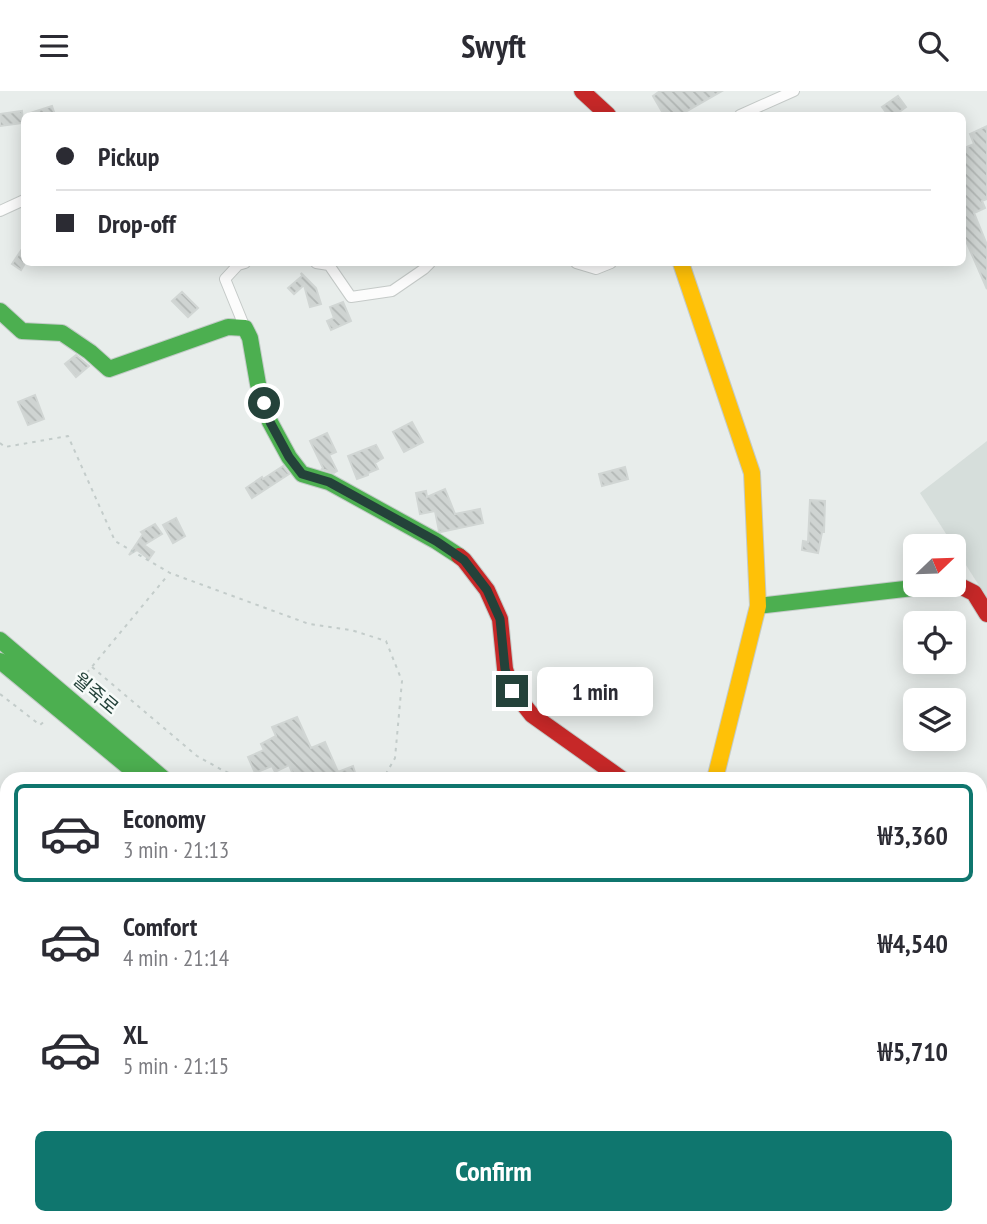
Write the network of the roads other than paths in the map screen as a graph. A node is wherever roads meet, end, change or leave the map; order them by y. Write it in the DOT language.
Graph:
graph roads {
  1 [pos="582,91"];
  2 [pos="794,91"];
  3 [pos="605,112"];
  4 [pos="747,112"];
  5 [pos="21,201"];
  6 [pos="0,211"];
  7 [pos="237,266"];
  8 [pos="330,266"];
  9 [pos="427,266"];
  10 [pos="586,266"];
  11 [pos="604,266"];
  12 [pos="682,266"];
  13 [pos="0,311"];
  14 [pos="245,328"];
  15 [pos="903,589"];
  16 [pos="966,589"];
  17 [pos="758,606"];
  18 [pos="987,614"];
  19 [pos="0,640"];
  20 [pos="0,661"];
  21 [pos="135,772"];
  22 [pos="156,772"];
  23 [pos="612,772"];
  24 [pos="717,772"];
  1 -- 3 [label="street"];
  2 -- 4 [label="street"];
  5 -- 6 [label="street"];
  7 -- 14 [label="street"];
  8 -- 9 [label="street"];
  10 -- 11 [label="street"];
  12 -- 17 [label="street"];
  13 -- 14 [label="street"];
  14 -- 23 [label="street"];
  15 -- 17 [label="street"];
  16 -- 18 [label="street"];
  17 -- 24 [label="street"];
  19 -- 22 [label="street, 월죽로"];
  20 -- 21 [label="street, 월죽로"];
}
